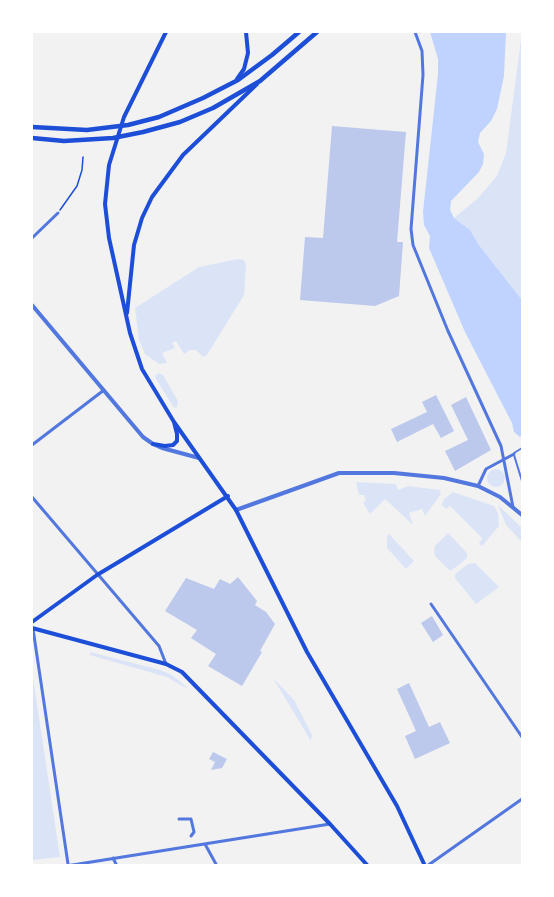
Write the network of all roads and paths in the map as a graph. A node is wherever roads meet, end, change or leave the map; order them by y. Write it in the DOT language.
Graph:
graph roads {
  1 [pos="166,32"];
  2 [pos="246,32"];
  3 [pos="299,32"];
  4 [pos="317,32"];
  5 [pos="415,32"];
  6 [pos="260,81"];
  7 [pos="233,82"];
  8 [pos="32,127"];
  9 [pos="32,138"];
  10 [pos="83,157"];
  11 [pos="58,213"];
  12 [pos="32,238"];
  13 [pos="32,305"];
  14 [pos="126,320"];
  15 [pos="104,390"];
  16 [pos="174,422"];
  17 [pos="153,444"];
  18 [pos="32,445"];
  19 [pos="522,448"];
  20 [pos="514,454"];
  21 [pos="200,458"];
  22 [pos="504,459"];
  23 [pos="522,481"];
  24 [pos="478,486"];
  25 [pos="228,496"];
  26 [pos="32,497"];
  27 [pos="513,507"];
  28 [pos="236,510"];
  29 [pos="522,515"];
  30 [pos="97,575"];
  31 [pos="431,604"];
  32 [pos="32,621"];
  33 [pos="32,628"];
  34 [pos="166,664"];
  35 [pos="522,736"];
  36 [pos="522,799"];
  37 [pos="178,819"];
  38 [pos="330,824"];
  39 [pos="191,836"];
  40 [pos="205,844"];
  41 [pos="113,858"];
  42 [pos="67,865"];
  43 [pos="117,866"];
  44 [pos="217,866"];
  45 [pos="368,866"];
  46 [pos="426,866"];
  1 -- 14 [label="main road"];
  2 -- 7 [label="main road"];
  3 -- 7 [label="main road"];
  4 -- 6 [label="main road"];
  5 -- 22 [label="street"];
  6 -- 9 [label="main road"];
  6 -- 14 [label="main road"];
  7 -- 8 [label="main road"];
  10 -- 11 [label="path"];
  11 -- 12 [label="street"];
  13 -- 15 [label="street"];
  14 -- 16 [label="main road"];
  15 -- 17 [label="street"];
  15 -- 18 [label="street"];
  16 -- 17 [label="main road"];
  16 -- 21 [label="main road"];
  17 -- 21 [label="street"];
  19 -- 20 [label="lane"];
  20 -- 22 [label="street"];
  20 -- 23 [label="street"];
  21 -- 25 [label="main road"];
  22 -- 24 [label="street"];
  22 -- 27 [label="street"];
  24 -- 27 [label="street"];
  24 -- 28 [label="street"];
  25 -- 28 [label="main road"];
  25 -- 30 [label="main road"];
  26 -- 30 [label="street"];
  27 -- 29 [label="street"];
  28 -- 46 [label="main road"];
  30 -- 32 [label="main road"];
  30 -- 34 [label="street"];
  31 -- 35 [label="street"];
  33 -- 34 [label="main road"];
  33 -- 42 [label="street"];
  34 -- 38 [label="main road"];
  36 -- 46 [label="street"];
  37 -- 39 [label="street"];
  38 -- 40 [label="street"];
  38 -- 45 [label="main road"];
  40 -- 41 [label="street"];
  40 -- 44 [label="street"];
  41 -- 42 [label="street"];
  41 -- 43 [label="street"];
}
